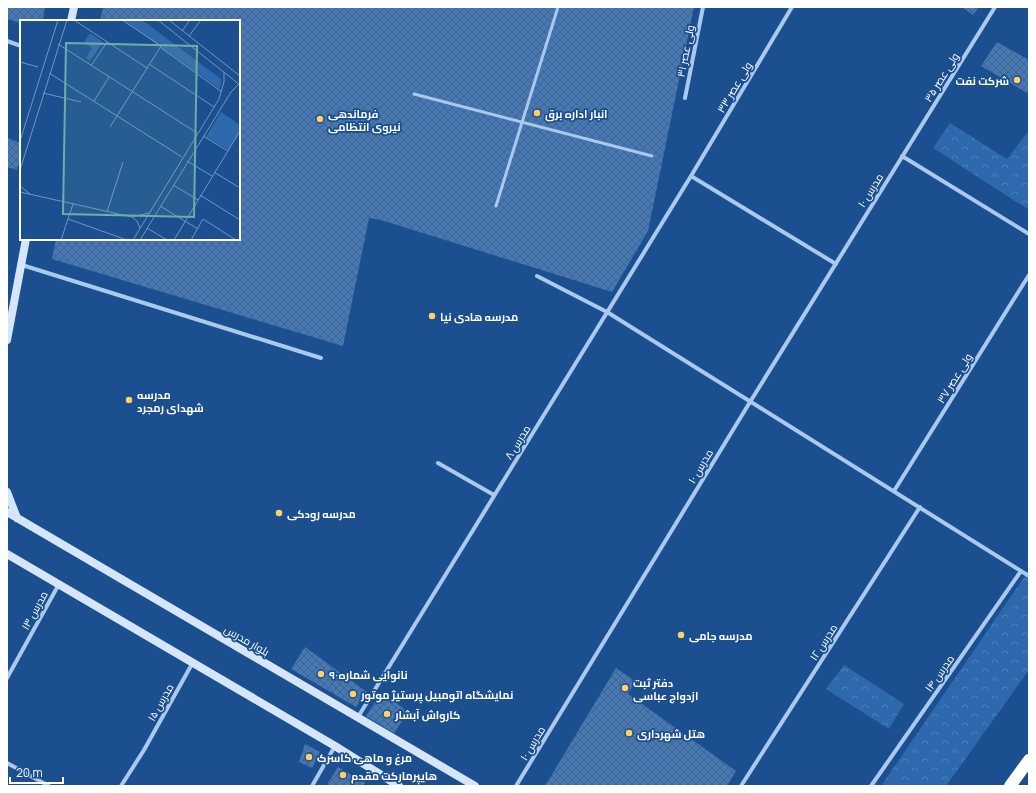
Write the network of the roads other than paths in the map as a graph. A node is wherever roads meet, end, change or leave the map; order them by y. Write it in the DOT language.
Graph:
graph roads {
  1 [pos="74,7"];
  2 [pos="558,7"];
  3 [pos="703,7"];
  4 [pos="792,7"];
  5 [pos="995,7"];
  6 [pos="71,20"];
  7 [pos="7,41"];
  8 [pos="20,46"];
  9 [pos="414,94"];
  10 [pos="685,98"];
  11 [pos="522,123"];
  12 [pos="652,156"];
  13 [pos="902,156"];
  14 [pos="691,176"];
  15 [pos="496,206"];
  16 [pos="1029,234"];
  17 [pos="26,240"];
  18 [pos="21,264"];
  19 [pos="836,264"];
  20 [pos="1029,275"];
  21 [pos="537,276"];
  22 [pos="607,312"];
  23 [pos="7,340"];
  24 [pos="321,358"];
  25 [pos="750,402"];
  26 [pos="438,462"];
  27 [pos="894,491"];
  28 [pos="7,492"];
  29 [pos="494,495"];
  30 [pos="920,508"];
  31 [pos="7,512"];
  32 [pos="17,518"];
  33 [pos="7,554"];
  34 [pos="1021,571"];
  35 [pos="1029,576"];
  36 [pos="59,584"];
  37 [pos="192,664"];
  38 [pos="7,678"];
  39 [pos="358,717"];
  40 [pos="335,746"];
  41 [pos="1029,760"];
  42 [pos="7,763"];
  43 [pos="49,786"];
  44 [pos="121,786"];
  45 [pos="312,786"];
  46 [pos="399,786"];
  47 [pos="476,786"];
  48 [pos="516,786"];
  49 [pos="741,786"];
  50 [pos="871,786"];
  51 [pos="1010,786"];
  1 -- 6 [label="street"];
  2 -- 11 [label="lane"];
  3 -- 10 [label="street, ولی عصر ۳۱"];
  4 -- 14 [label="street, ولی عصر ۳۳"];
  5 -- 13 [label="street, ولی عصر ۳۵"];
  7 -- 8 [label="street"];
  9 -- 11 [label="lane"];
  11 -- 12 [label="lane"];
  11 -- 15 [label="lane"];
  13 -- 16 [label="street"];
  13 -- 19 [label="street, مدرس ۱۰"];
  14 -- 19 [label="street"];
  14 -- 22 [label="street, مدرس ۸"];
  17 -- 18 [label="street"];
  18 -- 23 [label="street"];
  18 -- 24 [label="street"];
  19 -- 25 [label="street, مدرس ۱۰"];
  20 -- 27 [label="street, ولی عصر ۳۷"];
  21 -- 22 [label="street"];
  22 -- 25 [label="street"];
  22 -- 29 [label="street, مدرس ۸"];
  25 -- 27 [label="street"];
  25 -- 48 [label="street, مدرس ۱۰"];
  26 -- 29 [label="street"];
  27 -- 30 [label="street"];
  28 -- 32 [label="street"];
  29 -- 39 [label="street, مدرس ۸"];
  30 -- 34 [label="street"];
  30 -- 49 [label="street, مدرس ۱۲"];
  31 -- 32 [label="street, بلوار مدرس"];
  32 -- 39 [label="street, بلوار مدرس"];
  33 -- 36 [label="street"];
  34 -- 35 [label="street"];
  34 -- 50 [label="street, مدرس ۱۴"];
  36 -- 37 [label="street"];
  36 -- 38 [label="street, مدرس ۱۳"];
  37 -- 40 [label="street"];
  37 -- 44 [label="street, مدرس ۱۵"];
  39 -- 47 [label="street, بلوار مدرس"];
  40 -- 45 [label="street"];
  40 -- 46 [label="street"];
  41 -- 51 [label="highway"];
  42 -- 43 [label="street"];
}
